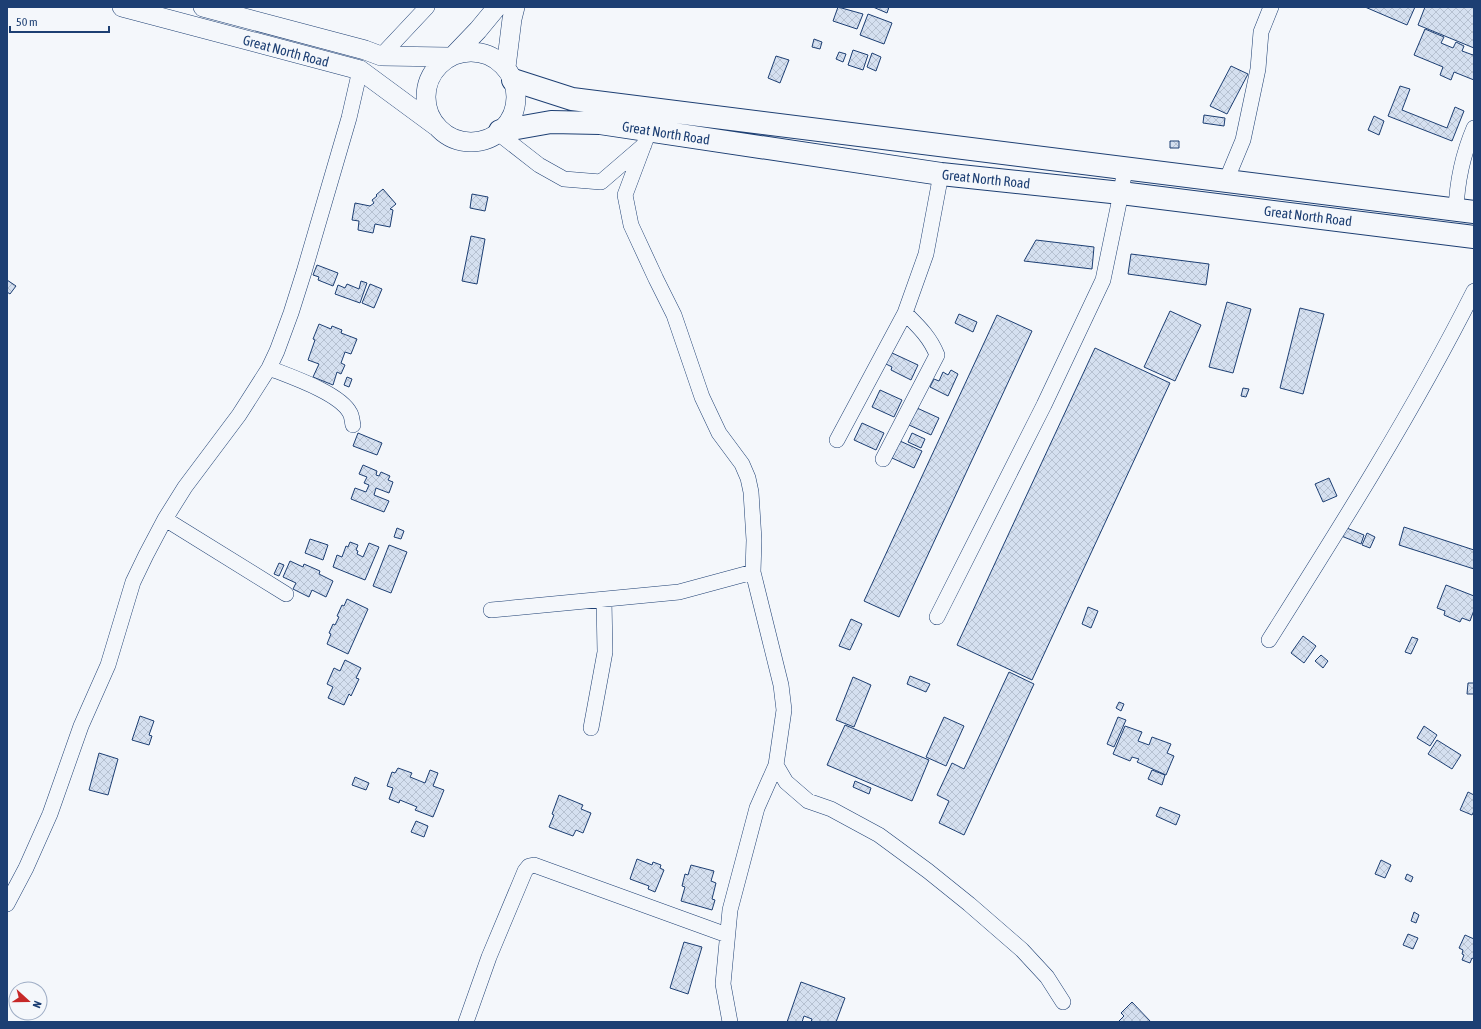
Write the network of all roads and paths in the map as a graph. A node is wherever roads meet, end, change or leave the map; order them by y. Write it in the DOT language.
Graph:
graph roads {
  1 [pos="122,7"];
  2 [pos="203,7"];
  3 [pos="497,7"];
  4 [pos="515,7"];
  5 [pos="1271,7"];
  6 [pos="421,10"];
  7 [pos="381,56"];
  8 [pos="452,56"];
  9 [pos="360,70"];
  10 [pos="509,74"];
  11 [pos="436,126"];
  12 [pos="1474,128"];
  13 [pos="499,132"];
  14 [pos="647,137"];
  15 [pos="1125,168"];
  16 [pos="942,174"];
  17 [pos="1226,181"];
  18 [pos="1121,193"];
  19 [pos="1465,211"];
  20 [pos="1474,237"];
  21 [pos="1474,292"];
  22 [pos="905,313"];
  23 [pos="269,368"];
  24 [pos="353,425"];
  25 [pos="837,440"];
  26 [pos="883,459"];
  27 [pos="165,519"];
  28 [pos="753,572"];
  29 [pos="286,594"];
  30 [pos="604,600"];
  31 [pos="491,610"];
  32 [pos="937,617"];
  33 [pos="1269,640"];
  34 [pos="591,728"];
  35 [pos="776,765"];
  36 [pos="7,904"];
  37 [pos="727,935"];
  38 [pos="1063,1002"];
  39 [pos="466,1022"];
  40 [pos="730,1022"];
  1 -- 9 [label="main road, Great North Road"];
  2 -- 7 [label="main road, Great North Road"];
  3 -- 8 [label="main road"];
  4 -- 10 [label="main road"];
  5 -- 17 [label="street"];
  6 -- 7 [label="street"];
  7 -- 8 [label="main road, Great North Road"];
  8 -- 10 [label="main road"];
  8 -- 11 [label="main road"];
  9 -- 11 [label="main road, Great North Road"];
  9 -- 23 [label="street"];
  10 -- 13 [label="main road"];
  10 -- 15 [label="highway, Great North Road"];
  11 -- 13 [label="main road"];
  12 -- 19 [label="street"];
  13 -- 14 [label="highway, Great North Road"];
  13 -- 14 [label="street"];
  14 -- 16 [label="highway, Great North Road"];
  14 -- 28 [label="street"];
  15 -- 17 [label="highway, Great North Road"];
  15 -- 18 [label="street"];
  16 -- 18 [label="highway, Great North Road"];
  16 -- 22 [label="street"];
  17 -- 19 [label="highway, Great North Road"];
  18 -- 20 [label="highway, Great North Road"];
  18 -- 32 [label="street"];
  21 -- 33 [label="street"];
  22 -- 25 [label="street"];
  22 -- 26 [label="street"];
  23 -- 24 [label="street"];
  23 -- 27 [label="street"];
  27 -- 29 [label="street"];
  27 -- 36 [label="street"];
  28 -- 30 [label="street"];
  28 -- 35 [label="street"];
  30 -- 31 [label="street"];
  30 -- 34 [label="street"];
  35 -- 37 [label="street"];
  35 -- 38 [label="street"];
  37 -- 39 [label="street"];
  37 -- 40 [label="street"];
}
